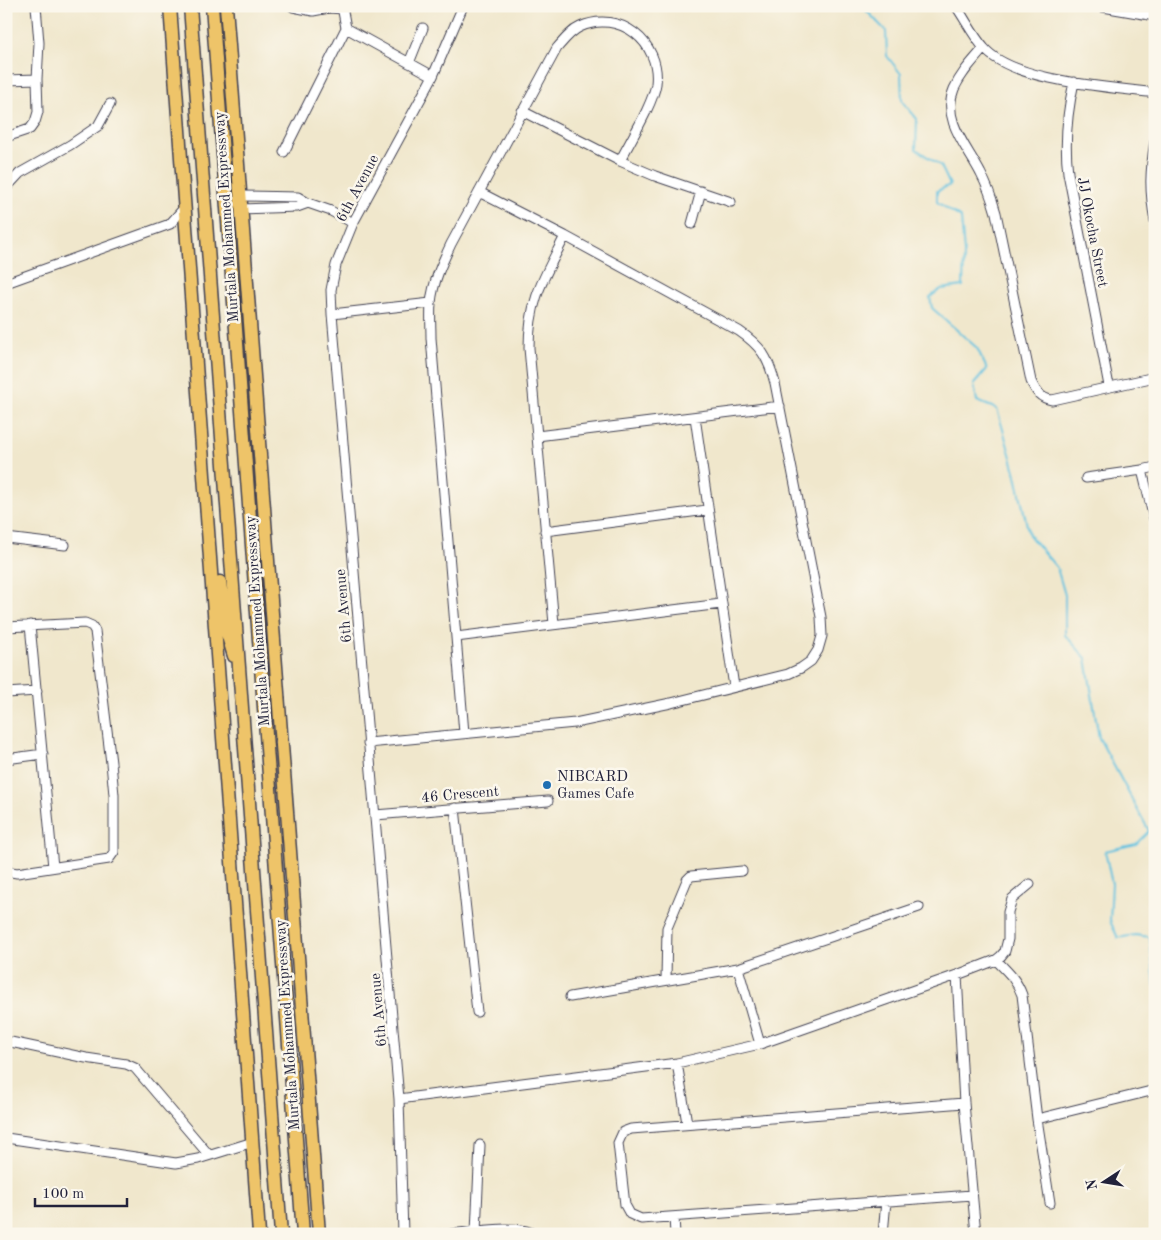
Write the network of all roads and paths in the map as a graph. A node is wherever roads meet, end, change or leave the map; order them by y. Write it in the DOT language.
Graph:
graph roads {
  1 [pos="36,6"];
  2 [pos="170,6"];
  3 [pos="190,6"];
  4 [pos="212,6"];
  5 [pos="226,6"];
  6 [pos="463,6"];
  7 [pos="956,6"];
  8 [pos="1097,6"];
  9 [pos="293,7"];
  10 [pos="342,8"];
  11 [pos="1155,16"];
  12 [pos="346,28"];
  13 [pos="423,28"];
  14 [pos="984,48"];
  15 [pos="409,63"];
  16 [pos="433,76"];
  17 [pos="37,79"];
  18 [pos="6,80"];
  19 [pos="1074,82"];
  20 [pos="1155,93"];
  21 [pos="110,104"];
  22 [pos="522,111"];
  23 [pos="6,137"];
  24 [pos="1155,141"];
  25 [pos="284,152"];
  26 [pos="620,161"];
  27 [pos="6,188"];
  28 [pos="701,191"];
  29 [pos="479,192"];
  30 [pos="241,202"];
  31 [pos="731,202"];
  32 [pos="308,203"];
  33 [pos="185,207"];
  34 [pos="1155,221"];
  35 [pos="353,223"];
  36 [pos="170,224"];
  37 [pos="692,224"];
  38 [pos="187,234"];
  39 [pos="565,236"];
  40 [pos="6,283"];
  41 [pos="431,303"];
  42 [pos="332,314"];
  43 [pos="1155,377"];
  44 [pos="1109,386"];
  45 [pos="780,406"];
  46 [pos="695,417"];
  47 [pos="537,436"];
  48 [pos="1155,467"];
  49 [pos="1142,470"];
  50 [pos="1086,478"];
  51 [pos="707,510"];
  52 [pos="207,516"];
  53 [pos="1155,523"];
  54 [pos="545,531"];
  55 [pos="6,538"];
  56 [pos="65,545"];
  57 [pos="269,571"];
  58 [pos="721,604"];
  59 [pos="554,624"];
  60 [pos="30,625"];
  61 [pos="6,627"];
  62 [pos="259,637"];
  63 [pos="456,637"];
  64 [pos="240,674"];
  65 [pos="734,687"];
  66 [pos="37,691"];
  67 [pos="6,693"];
  68 [pos="464,733"];
  69 [pos="368,743"];
  70 [pos="43,754"];
  71 [pos="6,759"];
  72 [pos="548,801"];
  73 [pos="455,808"];
  74 [pos="374,815"];
  75 [pos="53,867"];
  76 [pos="6,871"];
  77 [pos="742,871"];
  78 [pos="1030,884"];
  79 [pos="919,907"];
  80 [pos="996,960"];
  81 [pos="738,968"];
  82 [pos="958,975"];
  83 [pos="666,980"];
  84 [pos="570,997"];
  85 [pos="477,1012"];
  86 [pos="6,1041"];
  87 [pos="760,1044"];
  88 [pos="678,1062"];
  89 [pos="1155,1090"];
  90 [pos="399,1099"];
  91 [pos="964,1103"];
  92 [pos="1037,1119"];
  93 [pos="687,1124"];
  94 [pos="6,1138"];
  95 [pos="253,1142"];
  96 [pos="480,1145"];
  97 [pos="209,1155"];
  98 [pos="972,1195"];
  99 [pos="886,1201"];
  100 [pos="1050,1204"];
  101 [pos="674,1218"];
  102 [pos="476,1232"];
  103 [pos="260,1234"];
  104 [pos="281,1234"];
  105 [pos="303,1234"];
  106 [pos="319,1234"];
  107 [pos="403,1234"];
  108 [pos="450,1234"];
  109 [pos="533,1234"];
  110 [pos="675,1234"];
  111 [pos="883,1234"];
  112 [pos="976,1234"];
  1 -- 17 [label="street"];
  2 -- 33 [label="highway"];
  3 -- 64 [label="highway, Murtala Mohammed Expressway"];
  4 -- 62 [label="highway, Murtala Mohammed Expressway"];
  5 -- 30 [label="highway, Murtala Mohammed Expressway"];
  6 -- 16 [label="street, 6th Avenue"];
  7 -- 14 [label="street"];
  8 -- 11 [label="street"];
  9 -- 10 [label="street"];
  10 -- 12 [label="street"];
  12 -- 15 [label="street"];
  12 -- 25 [label="street"];
  13 -- 15 [label="street"];
  14 -- 19 [label="street"];
  14 -- 44 [label="street"];
  15 -- 16 [label="street"];
  16 -- 35 [label="street, 6th Avenue"];
  17 -- 18 [label="street"];
  17 -- 23 [label="street"];
  19 -- 20 [label="street"];
  19 -- 44 [label="street, JJ Okocha Street"];
  21 -- 27 [label="street"];
  22 -- 26 [label="street"];
  22 -- 26 [label="street"];
  22 -- 29 [label="street"];
  24 -- 34 [label="street"];
  26 -- 28 [label="street"];
  28 -- 31 [label="street"];
  28 -- 37 [label="street"];
  29 -- 39 [label="street"];
  29 -- 41 [label="street"];
  30 -- 32 [label="street"];
  30 -- 32 [label="street"];
  30 -- 57 [label="highway, Murtala Mohammed Expressway"];
  32 -- 35 [label="street"];
  33 -- 36 [label="street"];
  33 -- 38 [label="highway"];
  35 -- 42 [label="street, 6th Avenue"];
  36 -- 38 [label="street"];
  36 -- 40 [label="street"];
  38 -- 52 [label="highway"];
  39 -- 45 [label="street"];
  39 -- 47 [label="street"];
  41 -- 42 [label="street"];
  41 -- 63 [label="street"];
  42 -- 69 [label="street, 6th Avenue"];
  43 -- 44 [label="street"];
  45 -- 46 [label="street"];
  45 -- 65 [label="street"];
  46 -- 47 [label="street"];
  46 -- 51 [label="street"];
  47 -- 54 [label="street"];
  48 -- 49 [label="street"];
  49 -- 50 [label="street"];
  49 -- 53 [label="street"];
  51 -- 54 [label="street"];
  51 -- 58 [label="street"];
  52 -- 64 [label="highway"];
  52 -- 95 [label="highway"];
  54 -- 59 [label="street"];
  55 -- 56 [label="street"];
  57 -- 62 [label="highway"];
  57 -- 106 [label="highway, Murtala Mohammed Expressway"];
  58 -- 59 [label="street"];
  58 -- 65 [label="street"];
  59 -- 63 [label="street"];
  60 -- 61 [label="street"];
  60 -- 66 [label="street"];
  60 -- 75 [label="street"];
  62 -- 105 [label="highway, Murtala Mohammed Expressway"];
  63 -- 68 [label="street"];
  64 -- 104 [label="highway, Murtala Mohammed Expressway"];
  65 -- 68 [label="street"];
  66 -- 67 [label="street"];
  66 -- 70 [label="street"];
  68 -- 69 [label="street"];
  69 -- 74 [label="street, 6th Avenue"];
  70 -- 71 [label="street"];
  70 -- 75 [label="street"];
  72 -- 73 [label="street, 46 Crescent"];
  73 -- 74 [label="street, 46 Crescent"];
  73 -- 85 [label="street"];
  74 -- 90 [label="street, 6th Avenue"];
  75 -- 76 [label="street"];
  77 -- 83 [label="street"];
  78 -- 80 [label="street"];
  79 -- 81 [label="street"];
  80 -- 82 [label="street"];
  80 -- 92 [label="street"];
  81 -- 83 [label="street"];
  81 -- 87 [label="street"];
  82 -- 87 [label="street"];
  82 -- 91 [label="street"];
  83 -- 84 [label="street"];
  86 -- 97 [label="street"];
  87 -- 88 [label="street"];
  88 -- 90 [label="street"];
  88 -- 93 [label="street"];
  89 -- 92 [label="street"];
  90 -- 107 [label="street, 6th Avenue"];
  91 -- 93 [label="street"];
  91 -- 98 [label="street"];
  92 -- 100 [label="street"];
  93 -- 101 [label="street"];
  94 -- 97 [label="street"];
  95 -- 97 [label="street"];
  95 -- 103 [label="highway"];
  96 -- 102 [label="street"];
  98 -- 99 [label="street"];
  98 -- 112 [label="street"];
  99 -- 101 [label="street"];
  99 -- 111 [label="street"];
  101 -- 110 [label="street"];
  102 -- 108 [label="street"];
  102 -- 109 [label="street"];
}
